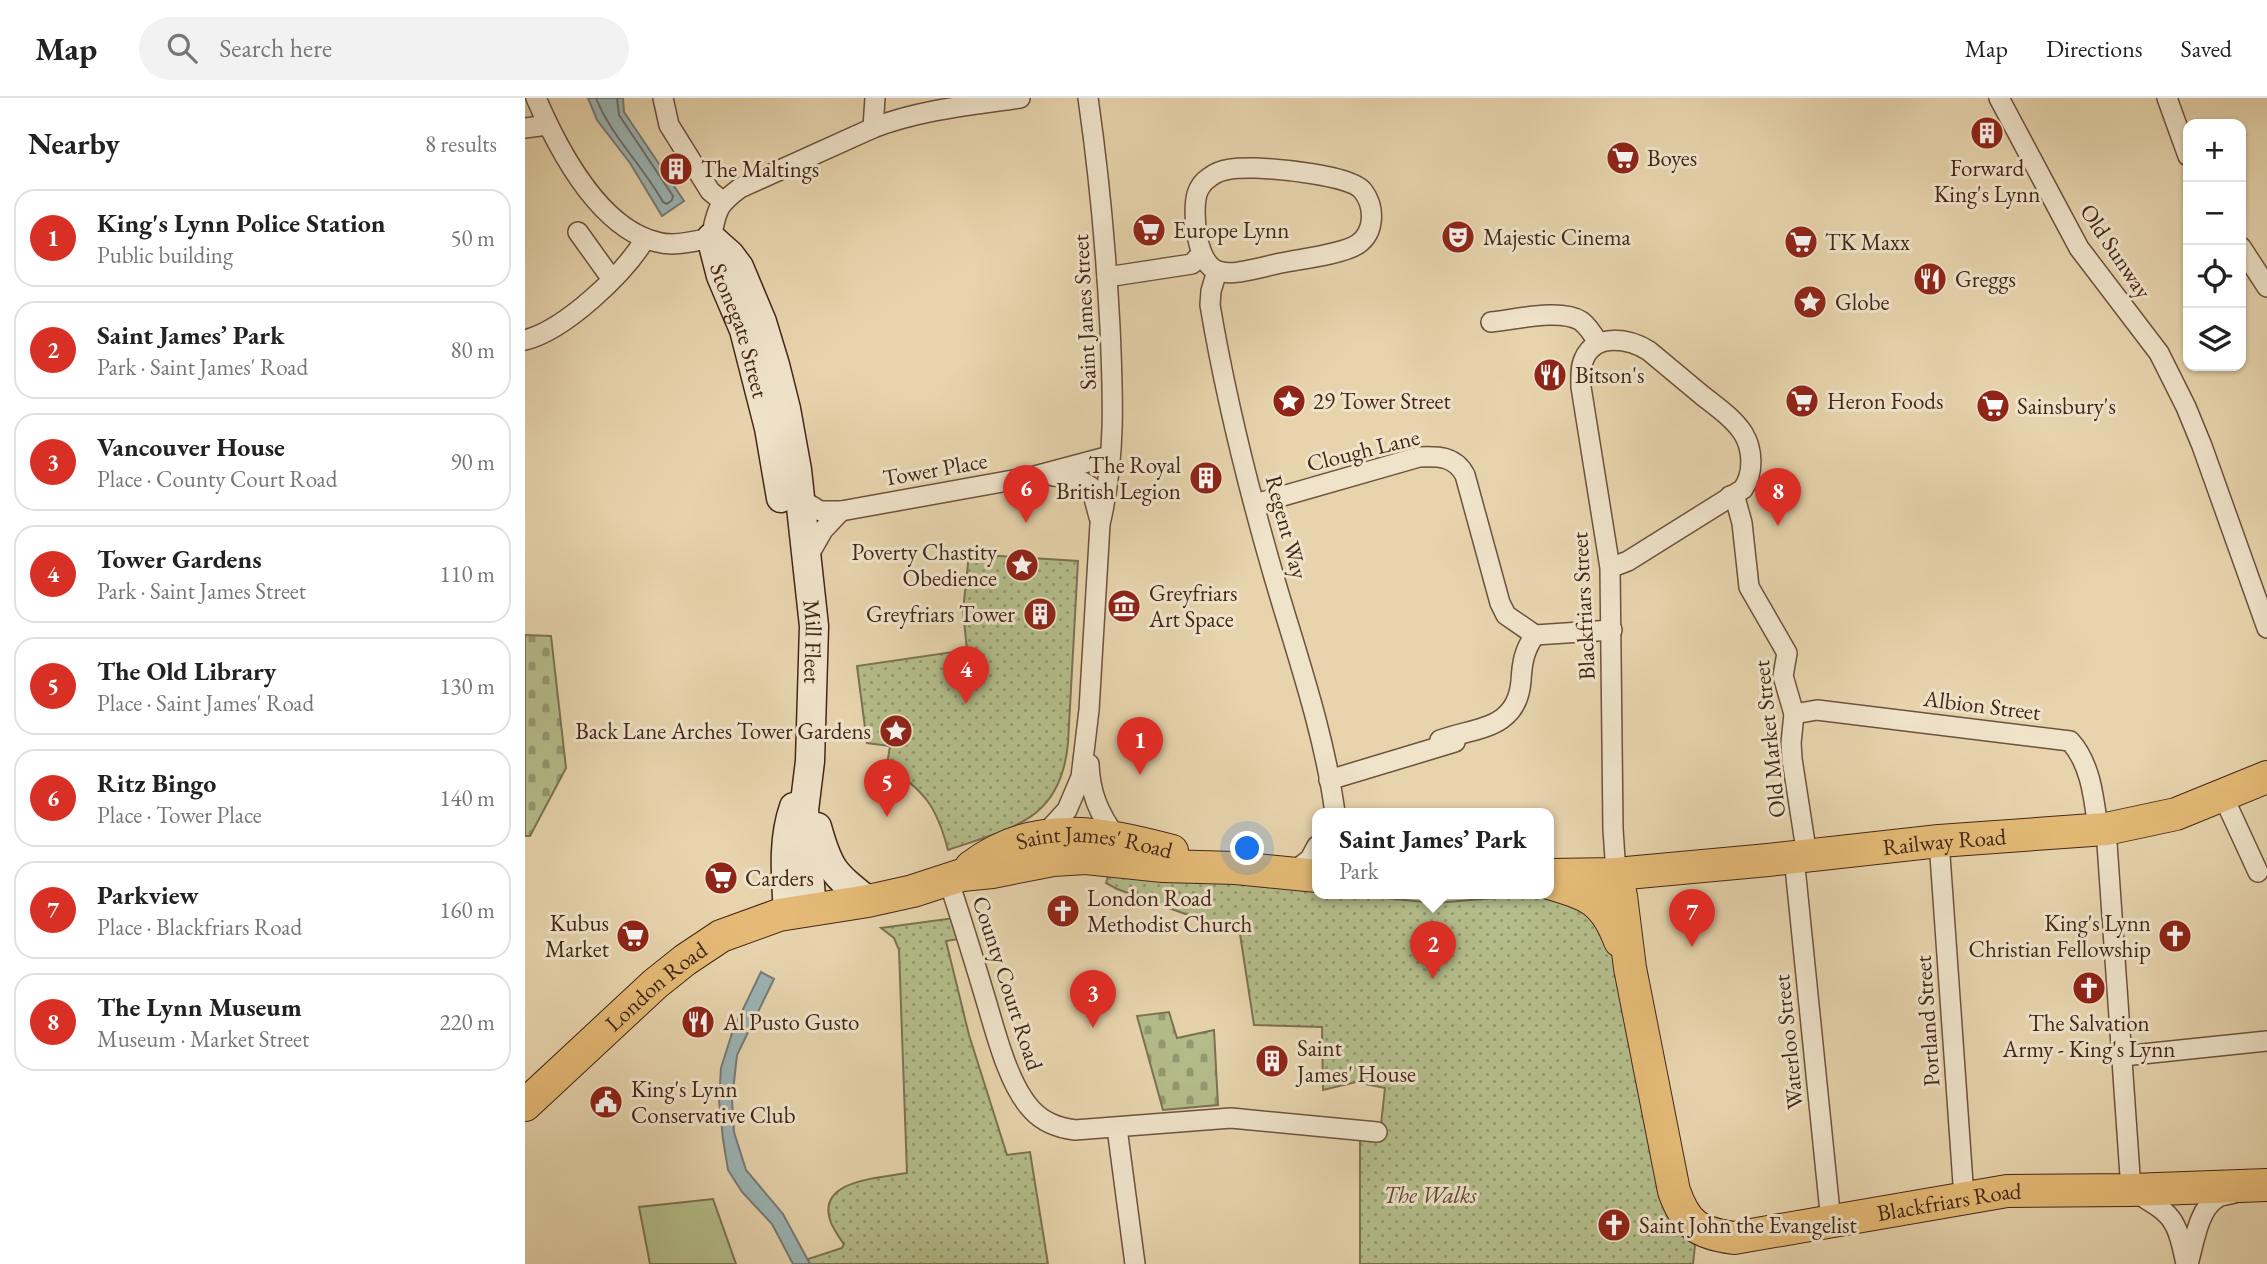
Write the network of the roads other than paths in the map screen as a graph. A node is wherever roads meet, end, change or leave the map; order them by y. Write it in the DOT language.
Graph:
graph roads {
  1 [pos="536,98"];
  2 [pos="663,98"];
  3 [pos="875,98"];
  4 [pos="1020,98"];
  5 [pos="1089,98"];
  6 [pos="1999,98"];
  7 [pos="2167,101"];
  8 [pos="547,125"];
  9 [pos="525,128"];
  10 [pos="873,128"];
  11 [pos="2183,143"];
  12 [pos="722,201"];
  13 [pos="578,232"];
  14 [pos="711,238"];
  15 [pos="645,239"];
  16 [pos="1201,254"];
  17 [pos="2246,255"];
  18 [pos="1217,271"];
  19 [pos="1107,277"];
  20 [pos="611,278"];
  21 [pos="2267,287"];
  22 [pos="1491,322"];
  23 [pos="525,340"];
  24 [pos="1598,344"];
  25 [pos="1110,456"];
  26 [pos="1038,475"];
  27 [pos="1091,486"];
  28 [pos="1730,496"];
  29 [pos="795,503"];
  30 [pos="1255,504"];
  31 [pos="841,511"];
  32 [pos="1101,524"];
  33 [pos="807,559"];
  34 [pos="1610,568"];
  35 [pos="2267,628"];
  36 [pos="1612,630"];
  37 [pos="1535,635"];
  38 [pos="1794,714"];
  39 [pos="811,727"];
  40 [pos="1088,728"];
  41 [pos="1478,731"];
  42 [pos="1440,740"];
  43 [pos="810,761"];
  44 [pos="2267,777"];
  45 [pos="2223,796"];
  46 [pos="1331,800"];
  47 [pos="2102,829"];
  48 [pos="1044,835"];
  49 [pos="1116,837"];
  50 [pos="1939,841"];
  51 [pos="1312,856"];
  52 [pos="1800,857"];
  53 [pos="1236,868"];
  54 [pos="2258,872"];
  55 [pos="1616,874"];
  56 [pos="1305,875"];
  57 [pos="1554,875"];
  58 [pos="955,877"];
  59 [pos="1554,885"];
  60 [pos="868,901"];
  61 [pos="800,911"];
  62 [pos="1630,968"];
  63 [pos="2267,1041"];
  64 [pos="2123,1055"];
  65 [pos="525,1105"];
  66 [pos="1117,1128"];
  67 [pos="1377,1132"];
  68 [pos="2264,1185"];
  69 [pos="2131,1190"];
  70 [pos="1964,1198"];
  71 [pos="1831,1222"];
  72 [pos="1135,1264"];
  73 [pos="2187,1264"];
  1 -- 8 [label="street"];
  2 -- 12 [label="street"];
  3 -- 10 [label="street"];
  4 -- 10 [label="street"];
  5 -- 19 [label="street, Saint James Street"];
  6 -- 35 [label="street, Old Sunway"];
  7 -- 11 [label="street"];
  8 -- 9 [label="street"];
  8 -- 15 [label="street"];
  10 -- 12 [label="street"];
  12 -- 14 [label="street"];
  13 -- 20 [label="street"];
  14 -- 15 [label="street"];
  14 -- 29 [label="street, Stonegate Street"];
  15 -- 20 [label="street"];
  16 -- 18 [label="street"];
  16 -- 18 [label="street"];
  16 -- 19 [label="street"];
  17 -- 21 [label="street"];
  18 -- 30 [label="street, Regent Way"];
  19 -- 25 [label="street, Saint James Street"];
  20 -- 23 [label="street"];
  22 -- 24 [label="street"];
  24 -- 28 [label="street"];
  24 -- 34 [label="street, Blackfriars Street"];
  25 -- 26 [label="street, Tower Place"];
  25 -- 32 [label="street, Saint James Street"];
  26 -- 27 [label="street, Tower Place"];
  26 -- 31 [label="street, Tower Place"];
  27 -- 32 [label="street, Saint James Street"];
  28 -- 34 [label="street"];
  28 -- 38 [label="street, Old Market Street"];
  29 -- 31 [label="street, Tower Place"];
  29 -- 33 [label="street, Mill Fleet"];
  29 -- 39 [label="street, Stonegate Street"];
  30 -- 37 [label="street, Clough Lane"];
  30 -- 46 [label="street, Regent Way"];
  31 -- 33 [label="street"];
  32 -- 40 [label="street, Saint James Street"];
  33 -- 39 [label="street, Mill Fleet"];
  34 -- 36 [label="street, Blackfriars Street"];
  36 -- 37 [label="street"];
  36 -- 55 [label="street, Blackfriars Street"];
  37 -- 41 [label="street"];
  38 -- 47 [label="street, Albion Street"];
  38 -- 52 [label="street, Old Market Street"];
  39 -- 43 [label="street, Mill Fleet"];
  40 -- 48 [label="street, Saint James Street"];
  40 -- 49 [label="street, Saint James Street"];
  41 -- 42 [label="street"];
  41 -- 46 [label="street"];
  43 -- 60 [label="street"];
  43 -- 61 [label="street, Mill Fleet"];
  44 -- 45 [label="main road, Railway Road"];
  45 -- 47 [label="main road, Railway Road"];
  45 -- 54 [label="street"];
  47 -- 50 [label="main road, Railway Road"];
  47 -- 64 [label="street, Albion Street"];
  48 -- 49 [label="main road, Saint James' Road"];
  48 -- 58 [label="main road, Saint James' Road"];
  49 -- 53 [label="main road, Saint James' Road"];
  50 -- 52 [label="main road, Railway Road"];
  50 -- 70 [label="street, Portland Street"];
  51 -- 56 [label="street"];
  52 -- 55 [label="main road, Railway Road"];
  52 -- 71 [label="street, Waterloo Street"];
  53 -- 56 [label="main road, Saint James' Road"];
  53 -- 58 [label="main road, Saint James' Road"];
  55 -- 57 [label="main road"];
  55 -- 62 [label="main road, Blackfriars Road"];
  58 -- 60 [label="main road, Saint James' Road"];
  58 -- 66 [label="street, County Court Road"];
  59 -- 62 [label="main road, Blackfriars Road"];
  60 -- 61 [label="main road, Saint James' Road"];
  61 -- 65 [label="main road, London Road"];
  62 -- 71 [label="main road, Blackfriars Road"];
  63 -- 64 [label="street"];
  64 -- 69 [label="street, Albion Street"];
  66 -- 67 [label="street, County Court Road"];
  66 -- 72 [label="street"];
  68 -- 69 [label="main road, Blackfriars Road"];
  68 -- 73 [label="street"];
  69 -- 70 [label="main road, Blackfriars Road"];
  69 -- 73 [label="street"];
  70 -- 71 [label="main road, Blackfriars Road"];
}
